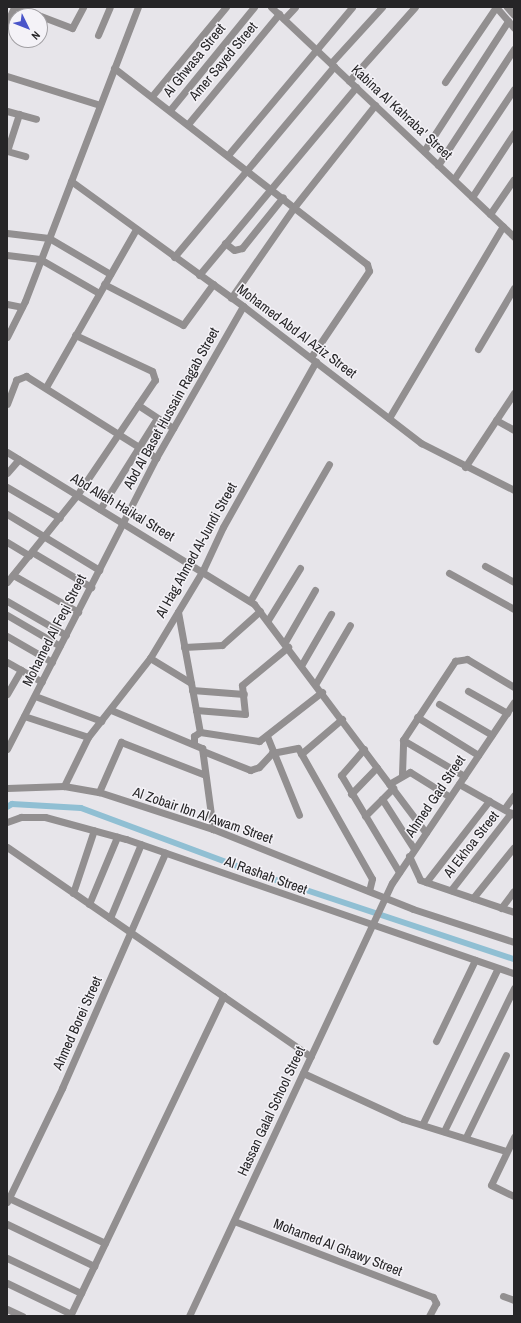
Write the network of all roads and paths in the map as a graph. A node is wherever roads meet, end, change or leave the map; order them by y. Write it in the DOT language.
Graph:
graph roads {
  1 [pos="14,7"];
  2 [pos="17,7"];
  3 [pos="110,7"];
  4 [pos="138,7"];
  5 [pos="226,7"];
  6 [pos="254,7"];
  7 [pos="271,7"];
  8 [pos="295,7"];
  9 [pos="352,7"];
  10 [pos="382,7"];
  11 [pos="414,7"];
  12 [pos="496,7"];
  13 [pos="507,7"];
  14 [pos="81,8"];
  15 [pos="514,15"];
  16 [pos="281,17"];
  17 [pos="508,21"];
  18 [pos="7,23"];
  19 [pos="514,28"];
  20 [pos="98,35"];
  21 [pos="315,48"];
  22 [pos="514,49"];
  23 [pos="332,65"];
  24 [pos="114,68"];
  25 [pos="7,76"];
  26 [pos="349,81"];
  27 [pos="445,82"];
  28 [pos="356,87"];
  29 [pos="514,89"];
  30 [pos="152,96"];
  31 [pos="100,105"];
  32 [pos="375,105"];
  33 [pos="170,110"];
  34 [pos="7,111"];
  35 [pos="18,114"];
  36 [pos="36,119"];
  37 [pos="188,124"];
  38 [pos="514,133"];
  39 [pos="7,151"];
  40 [pos="424,151"];
  41 [pos="228,155"];
  42 [pos="25,156"];
  43 [pos="438,164"];
  44 [pos="248,171"];
  45 [pos="454,179"];
  46 [pos="514,179"];
  47 [pos="71,181"];
  48 [pos="270,188"];
  49 [pos="472,197"];
  50 [pos="283,198"];
  51 [pos="295,206"];
  52 [pos="490,214"];
  53 [pos="502,226"];
  54 [pos="136,229"];
  55 [pos="7,233"];
  56 [pos="513,233"];
  57 [pos="49,238"];
  58 [pos="225,243"];
  59 [pos="7,254"];
  60 [pos="174,258"];
  61 [pos="40,259"];
  62 [pos="110,274"];
  63 [pos="199,275"];
  64 [pos="104,284"];
  65 [pos="213,284"];
  66 [pos="514,288"];
  67 [pos="99,293"];
  68 [pos="231,298"];
  69 [pos="7,304"];
  70 [pos="243,306"];
  71 [pos="22,307"];
  72 [pos="75,335"];
  73 [pos="7,337"];
  74 [pos="478,349"];
  75 [pos="314,359"];
  76 [pos="46,387"];
  77 [pos="514,393"];
  78 [pos="7,404"];
  79 [pos="138,405"];
  80 [pos="157,418"];
  81 [pos="389,418"];
  82 [pos="496,420"];
  83 [pos="174,428"];
  84 [pos="514,430"];
  85 [pos="118,433"];
  86 [pos="138,447"];
  87 [pos="7,452"];
  88 [pos="156,458"];
  89 [pos="19,459"];
  90 [pos="329,464"];
  91 [pos="10,467"];
  92 [pos="465,467"];
  93 [pos="7,473"];
  94 [pos="7,487"];
  95 [pos="514,490"];
  96 [pos="77,495"];
  97 [pos="100,509"];
  98 [pos="7,514"];
  99 [pos="60,518"];
  100 [pos="124,524"];
  101 [pos="44,537"];
  102 [pos="7,542"];
  103 [pos="31,554"];
  104 [pos="486,566"];
  105 [pos="300,568"];
  106 [pos="99,570"];
  107 [pos="203,570"];
  108 [pos="449,573"];
  109 [pos="13,575"];
  110 [pos="7,582"];
  111 [pos="514,582"];
  112 [pos="91,587"];
  113 [pos="315,590"];
  114 [pos="7,601"];
  115 [pos="250,601"];
  116 [pos="514,609"];
  117 [pos="260,611"];
  118 [pos="78,612"];
  119 [pos="178,612"];
  120 [pos="331,614"];
  121 [pos="7,615"];
  122 [pos="268,620"];
  123 [pos="350,625"];
  124 [pos="7,636"];
  125 [pos="66,636"];
  126 [pos="286,644"];
  127 [pos="60,646"];
  128 [pos="184,647"];
  129 [pos="150,658"];
  130 [pos="7,662"];
  131 [pos="52,662"];
  132 [pos="302,664"];
  133 [pos="21,670"];
  134 [pos="42,682"];
  135 [pos="191,683"];
  136 [pos="316,683"];
  137 [pos="514,687"];
  138 [pos="192,690"];
  139 [pos="468,691"];
  140 [pos="322,692"];
  141 [pos="7,694"];
  142 [pos="244,694"];
  143 [pos="35,696"];
  144 [pos="440,704"];
  145 [pos="511,708"];
  146 [pos="111,710"];
  147 [pos="196,710"];
  148 [pos="24,716"];
  149 [pos="417,717"];
  150 [pos="342,719"];
  151 [pos="101,721"];
  152 [pos="200,732"];
  153 [pos="492,735"];
  154 [pos="267,736"];
  155 [pos="88,737"];
  156 [pos="403,740"];
  157 [pos="194,743"];
  158 [pos="7,749"];
  159 [pos="364,749"];
  160 [pos="203,751"];
  161 [pos="272,753"];
  162 [pos="301,754"];
  163 [pos="478,755"];
  164 [pos="377,767"];
  165 [pos="402,774"];
  166 [pos="205,775"];
  167 [pos="464,776"];
  168 [pos="459,784"];
  169 [pos="64,786"];
  170 [pos="391,786"];
  171 [pos="7,788"];
  172 [pos="99,792"];
  173 [pos="351,794"];
  174 [pos="514,795"];
  175 [pos="450,798"];
  176 [pos="382,799"];
  177 [pos="489,801"];
  178 [pos="504,809"];
  179 [pos="513,814"];
  180 [pos="299,815"];
  181 [pos="365,816"];
  182 [pos="7,822"];
  183 [pos="213,829"];
  184 [pos="94,830"];
  185 [pos="426,833"];
  186 [pos="118,836"];
  187 [pos="141,844"];
  188 [pos="7,847"];
  189 [pos="514,848"];
  190 [pos="414,849"];
  191 [pos="165,853"];
  192 [pos="409,856"];
  193 [pos="399,872"];
  194 [pos="426,882"];
  195 [pos="451,890"];
  196 [pos="369,891"];
  197 [pos="514,891"];
  198 [pos="73,893"];
  199 [pos="385,897"];
  200 [pos="473,898"];
  201 [pos="90,904"];
  202 [pos="500,908"];
  203 [pos="514,912"];
  204 [pos="110,918"];
  205 [pos="376,918"];
  206 [pos="373,927"];
  207 [pos="131,933"];
  208 [pos="514,942"];
  209 [pos="474,960"];
  210 [pos="498,968"];
  211 [pos="514,973"];
  212 [pos="514,988"];
  213 [pos="223,996"];
  214 [pos="436,1041"];
  215 [pos="506,1055"];
  216 [pos="311,1057"];
  217 [pos="303,1073"];
  218 [pos="423,1124"];
  219 [pos="444,1131"];
  220 [pos="514,1136"];
  221 [pos="466,1137"];
  222 [pos="506,1151"];
  223 [pos="514,1196"];
  224 [pos="8,1200"];
  225 [pos="234,1222"];
  226 [pos="7,1224"];
  227 [pos="105,1243"];
  228 [pos="7,1258"];
  229 [pos="94,1266"];
  230 [pos="7,1283"];
  231 [pos="81,1293"];
  232 [pos="503,1296"];
  233 [pos="514,1300"];
  234 [pos="7,1309"];
  235 [pos="71,1315"];
  236 [pos="22,1316"];
  237 [pos="190,1316"];
  238 [pos="430,1316"];
  1 -- 18 [label="street"];
  2 -- 14 [label="street"];
  3 -- 20 [label="street"];
  4 -- 24 [label="street"];
  5 -- 30 [label="street"];
  6 -- 33 [label="street, Al Ghwasa Street"];
  7 -- 16 [label="street, Kabina Al Kahraba' Street"];
  8 -- 16 [label="street, Amer Sayed Street"];
  9 -- 21 [label="street"];
  10 -- 23 [label="street"];
  11 -- 26 [label="street"];
  12 -- 17 [label="street"];
  12 -- 27 [label="street"];
  13 -- 15 [label="street"];
  16 -- 21 [label="street, Kabina Al Kahraba' Street"];
  16 -- 37 [label="street, Amer Sayed Street"];
  17 -- 19 [label="street"];
  17 -- 40 [label="street"];
  21 -- 23 [label="street, Kabina Al Kahraba' Street"];
  21 -- 41 [label="street"];
  22 -- 43 [label="street"];
  23 -- 26 [label="street, Kabina Al Kahraba' Street"];
  23 -- 44 [label="street"];
  24 -- 30 [label="street"];
  24 -- 31 [label="street"];
  25 -- 31 [label="street"];
  26 -- 28 [label="street, Kabina Al Kahraba' Street"];
  28 -- 32 [label="street, Kabina Al Kahraba' Street"];
  28 -- 48 [label="street"];
  29 -- 45 [label="street"];
  30 -- 33 [label="street"];
  31 -- 47 [label="street"];
  32 -- 40 [label="street, Kabina Al Kahraba' Street"];
  32 -- 51 [label="street"];
  33 -- 37 [label="street"];
  34 -- 35 [label="street"];
  35 -- 36 [label="street"];
  35 -- 39 [label="street"];
  37 -- 41 [label="street"];
  38 -- 49 [label="street"];
  39 -- 42 [label="street"];
  40 -- 43 [label="street, Kabina Al Kahraba' Street"];
  41 -- 44 [label="street"];
  43 -- 45 [label="street, Kabina Al Kahraba' Street"];
  44 -- 48 [label="street"];
  44 -- 60 [label="street"];
  45 -- 49 [label="street, Kabina Al Kahraba' Street"];
  46 -- 52 [label="street"];
  47 -- 54 [label="street, Mohamed Abd Al Aziz Street"];
  47 -- 57 [label="street"];
  48 -- 50 [label="street"];
  48 -- 58 [label="street"];
  49 -- 52 [label="street, Kabina Al Kahraba' Street"];
  50 -- 51 [label="street"];
  50 -- 58 [label="street"];
  51 -- 68 [label="street"];
  51 -- 75 [label="street, Al Hag Ahmed Al-Jundi Street"];
  52 -- 53 [label="street, Kabina Al Kahraba' Street"];
  53 -- 56 [label="street, Kabina Al Kahraba' Street"];
  53 -- 81 [label="street"];
  54 -- 60 [label="street, Mohamed Abd Al Aziz Street"];
  54 -- 62 [label="street"];
  55 -- 57 [label="street"];
  57 -- 61 [label="street"];
  57 -- 62 [label="street"];
  58 -- 63 [label="street"];
  59 -- 61 [label="street"];
  60 -- 63 [label="street, Mohamed Abd Al Aziz Street"];
  61 -- 67 [label="street"];
  61 -- 71 [label="street"];
  62 -- 64 [label="street"];
  63 -- 65 [label="street, Mohamed Abd Al Aziz Street"];
  64 -- 65 [label="street"];
  64 -- 67 [label="street"];
  65 -- 68 [label="street, Mohamed Abd Al Aziz Street"];
  66 -- 74 [label="street"];
  67 -- 72 [label="street"];
  68 -- 70 [label="street, Mohamed Abd Al Aziz Street"];
  69 -- 71 [label="street"];
  70 -- 75 [label="street, Mohamed Abd Al Aziz Street"];
  70 -- 83 [label="street, Abd Al Baset Hussain Ragab Street"];
  71 -- 73 [label="street"];
  72 -- 76 [label="street"];
  72 -- 79 [label="street"];
  75 -- 81 [label="street, Mohamed Abd Al Aziz Street"];
  75 -- 107 [label="street, Al Hag Ahmed Al-Jundi Street"];
  76 -- 78 [label="street"];
  76 -- 85 [label="street"];
  77 -- 82 [label="street"];
  79 -- 80 [label="street"];
  79 -- 85 [label="street"];
  80 -- 83 [label="street"];
  80 -- 86 [label="street"];
  81 -- 92 [label="street, Mohamed Abd Al Aziz Street"];
  82 -- 84 [label="street"];
  82 -- 92 [label="street"];
  83 -- 88 [label="street, Abd Al Baset Hussain Ragab Street"];
  85 -- 86 [label="street"];
  85 -- 96 [label="street"];
  86 -- 88 [label="street"];
  86 -- 97 [label="street"];
  87 -- 89 [label="street, Abd Allah Haikal Street"];
  88 -- 100 [label="street, Abd Al Baset Hussain Ragab Street"];
  89 -- 91 [label="street"];
  89 -- 96 [label="street, Abd Allah Haikal Street"];
  90 -- 115 [label="street"];
  91 -- 93 [label="street"];
  92 -- 95 [label="street, Mohamed Abd Al Aziz Street"];
  94 -- 99 [label="street"];
  96 -- 97 [label="street, Abd Allah Haikal Street"];
  96 -- 99 [label="street"];
  97 -- 100 [label="street, Abd Allah Haikal Street"];
  98 -- 101 [label="street"];
  99 -- 101 [label="street"];
  100 -- 106 [label="street, Mohamed Al Feqi Street"];
  100 -- 107 [label="street, Abd Allah Haikal Street"];
  101 -- 103 [label="street"];
  101 -- 106 [label="street"];
  102 -- 103 [label="street"];
  103 -- 109 [label="street"];
  103 -- 112 [label="street"];
  104 -- 111 [label="street"];
  105 -- 122 [label="street"];
  106 -- 112 [label="street, Mohamed Al Feqi Street"];
  107 -- 115 [label="street, Abd Allah Haikal Street"];
  107 -- 119 [label="street, Al Hag Ahmed Al-Jundi Street"];
  108 -- 116 [label="street"];
  109 -- 110 [label="street"];
  109 -- 118 [label="street"];
  112 -- 118 [label="street, Mohamed Al Feqi Street"];
  113 -- 126 [label="street"];
  114 -- 125 [label="street"];
  115 -- 117 [label="street, Abd Allah Haikal Street"];
  117 -- 122 [label="street, Abd Allah Haikal Street"];
  117 -- 128 [label="street"];
  118 -- 125 [label="street, Mohamed Al Feqi Street"];
  119 -- 128 [label="street"];
  119 -- 129 [label="street, Al Hag Ahmed Al-Jundi Street"];
  120 -- 132 [label="street"];
  121 -- 127 [label="street"];
  122 -- 126 [label="street, Abd Allah Haikal Street"];
  123 -- 136 [label="street"];
  124 -- 131 [label="street"];
  125 -- 127 [label="street, Mohamed Al Feqi Street"];
  126 -- 132 [label="street, Abd Allah Haikal Street"];
  126 -- 142 [label="street"];
  127 -- 131 [label="street, Mohamed Al Feqi Street"];
  128 -- 135 [label="street"];
  129 -- 135 [label="street"];
  129 -- 146 [label="street, Al Hag Ahmed Al-Jundi Street"];
  130 -- 133 [label="street"];
  131 -- 134 [label="street, Mohamed Al Feqi Street"];
  132 -- 136 [label="street, Abd Allah Haikal Street"];
  133 -- 134 [label="street"];
  133 -- 141 [label="street"];
  134 -- 143 [label="street, Mohamed Al Feqi Street"];
  135 -- 138 [label="street"];
  136 -- 140 [label="street, Abd Allah Haikal Street"];
  137 -- 149 [label="street"];
  138 -- 142 [label="street"];
  138 -- 147 [label="street"];
  139 -- 145 [label="street"];
  140 -- 150 [label="street, Abd Allah Haikal Street"];
  140 -- 154 [label="street"];
  142 -- 147 [label="street"];
  143 -- 148 [label="street, Mohamed Al Feqi Street"];
  143 -- 151 [label="street"];
  144 -- 153 [label="street"];
  145 -- 153 [label="street, Ahmed Gad Street"];
  146 -- 151 [label="street, Al Hag Ahmed Al-Jundi Street"];
  146 -- 157 [label="street"];
  147 -- 152 [label="street"];
  148 -- 155 [label="street"];
  148 -- 158 [label="street, Mohamed Al Feqi Street"];
  149 -- 156 [label="street"];
  149 -- 163 [label="street"];
  150 -- 159 [label="street, Abd Allah Haikal Street"];
  150 -- 162 [label="street"];
  151 -- 155 [label="street, Al Hag Ahmed Al-Jundi Street"];
  152 -- 154 [label="street"];
  152 -- 157 [label="street"];
  153 -- 163 [label="street, Ahmed Gad Street"];
  154 -- 161 [label="street"];
  155 -- 169 [label="street, Al Hag Ahmed Al-Jundi Street"];
  156 -- 165 [label="street"];
  156 -- 167 [label="street"];
  157 -- 160 [label="street"];
  159 -- 164 [label="street, Abd Allah Haikal Street"];
  159 -- 173 [label="street"];
  160 -- 161 [label="street"];
  160 -- 166 [label="street"];
  161 -- 162 [label="street"];
  161 -- 180 [label="street"];
  162 -- 196 [label="street"];
  163 -- 167 [label="street, Ahmed Gad Street"];
  164 -- 170 [label="street, Abd Allah Haikal Street"];
  164 -- 173 [label="street"];
  165 -- 170 [label="street"];
  165 -- 175 [label="street"];
  166 -- 172 [label="street"];
  166 -- 183 [label="street"];
  167 -- 168 [label="street, Ahmed Gad Street"];
  168 -- 175 [label="street, Ahmed Gad Street"];
  168 -- 177 [label="street"];
  169 -- 171 [label="street, Al Zobair Ibn Al Awam Street"];
  169 -- 172 [label="street, Al Zobair Ibn Al Awam Street"];
  170 -- 176 [label="street"];
  170 -- 185 [label="street, Abd Allah Haikal Street"];
  172 -- 183 [label="street, Al Zobair Ibn Al Awam Street"];
  173 -- 181 [label="street"];
  174 -- 178 [label="street"];
  175 -- 185 [label="street, Ahmed Gad Street"];
  176 -- 181 [label="street"];
  176 -- 190 [label="street"];
  177 -- 178 [label="street"];
  177 -- 194 [label="street"];
  178 -- 179 [label="street"];
  179 -- 195 [label="street, Al Ekhoa Street"];
  181 -- 193 [label="street"];
  182 -- 184 [label="street, Al Rashah Street"];
  183 -- 196 [label="street, Al Zobair Ibn Al Awam Street"];
  184 -- 186 [label="street, Al Rashah Street"];
  184 -- 198 [label="street"];
  185 -- 190 [label="street, Ahmed Gad Street"];
  186 -- 187 [label="street, Al Rashah Street"];
  186 -- 201 [label="street"];
  187 -- 191 [label="street, Al Rashah Street"];
  187 -- 204 [label="street"];
  188 -- 198 [label="street"];
  189 -- 200 [label="street"];
  190 -- 192 [label="street, Ahmed Gad Street"];
  191 -- 206 [label="street, Al Rashah Street"];
  191 -- 207 [label="street, Ahmed Borei Street"];
  192 -- 193 [label="street, Ahmed Gad Street"];
  192 -- 194 [label="street"];
  193 -- 199 [label="street, Ahmed Gad Street"];
  194 -- 195 [label="street"];
  195 -- 200 [label="street"];
  196 -- 199 [label="street, Al Zobair Ibn Al Awam Street"];
  197 -- 202 [label="street"];
  198 -- 201 [label="street"];
  199 -- 205 [label="street, Ahmed Gad Street"];
  199 -- 208 [label="street, Al Zobair Ibn Al Awam Street"];
  200 -- 202 [label="street"];
  201 -- 204 [label="street"];
  202 -- 203 [label="street"];
  204 -- 207 [label="street"];
  205 -- 206 [label="street, Hassan Galal School Street"];
  206 -- 209 [label="street, Al Rashah Street"];
  206 -- 216 [label="street, Hassan Galal School Street"];
  207 -- 213 [label="street"];
  207 -- 224 [label="street, Ahmed Borei Street"];
  209 -- 210 [label="street, Al Rashah Street"];
  209 -- 214 [label="street"];
  210 -- 211 [label="street, Al Rashah Street"];
  210 -- 218 [label="street"];
  212 -- 219 [label="street"];
  213 -- 216 [label="street"];
  213 -- 227 [label="street"];
  215 -- 221 [label="street"];
  216 -- 217 [label="street, Hassan Galal School Street"];
  217 -- 218 [label="street"];
  217 -- 225 [label="street, Hassan Galal School Street"];
  218 -- 219 [label="street"];
  219 -- 221 [label="street"];
  220 -- 222 [label="street"];
  221 -- 222 [label="street"];
  222 -- 223 [label="street"];
  224 -- 227 [label="street"];
  225 -- 237 [label="street, Hassan Galal School Street"];
  225 -- 238 [label="street, Mohamed Al Ghawy Street"];
  226 -- 229 [label="street"];
  227 -- 229 [label="street"];
  228 -- 231 [label="street"];
  229 -- 231 [label="street"];
  230 -- 235 [label="street"];
  231 -- 235 [label="street"];
  232 -- 233 [label="street"];
  234 -- 236 [label="street"];
}
